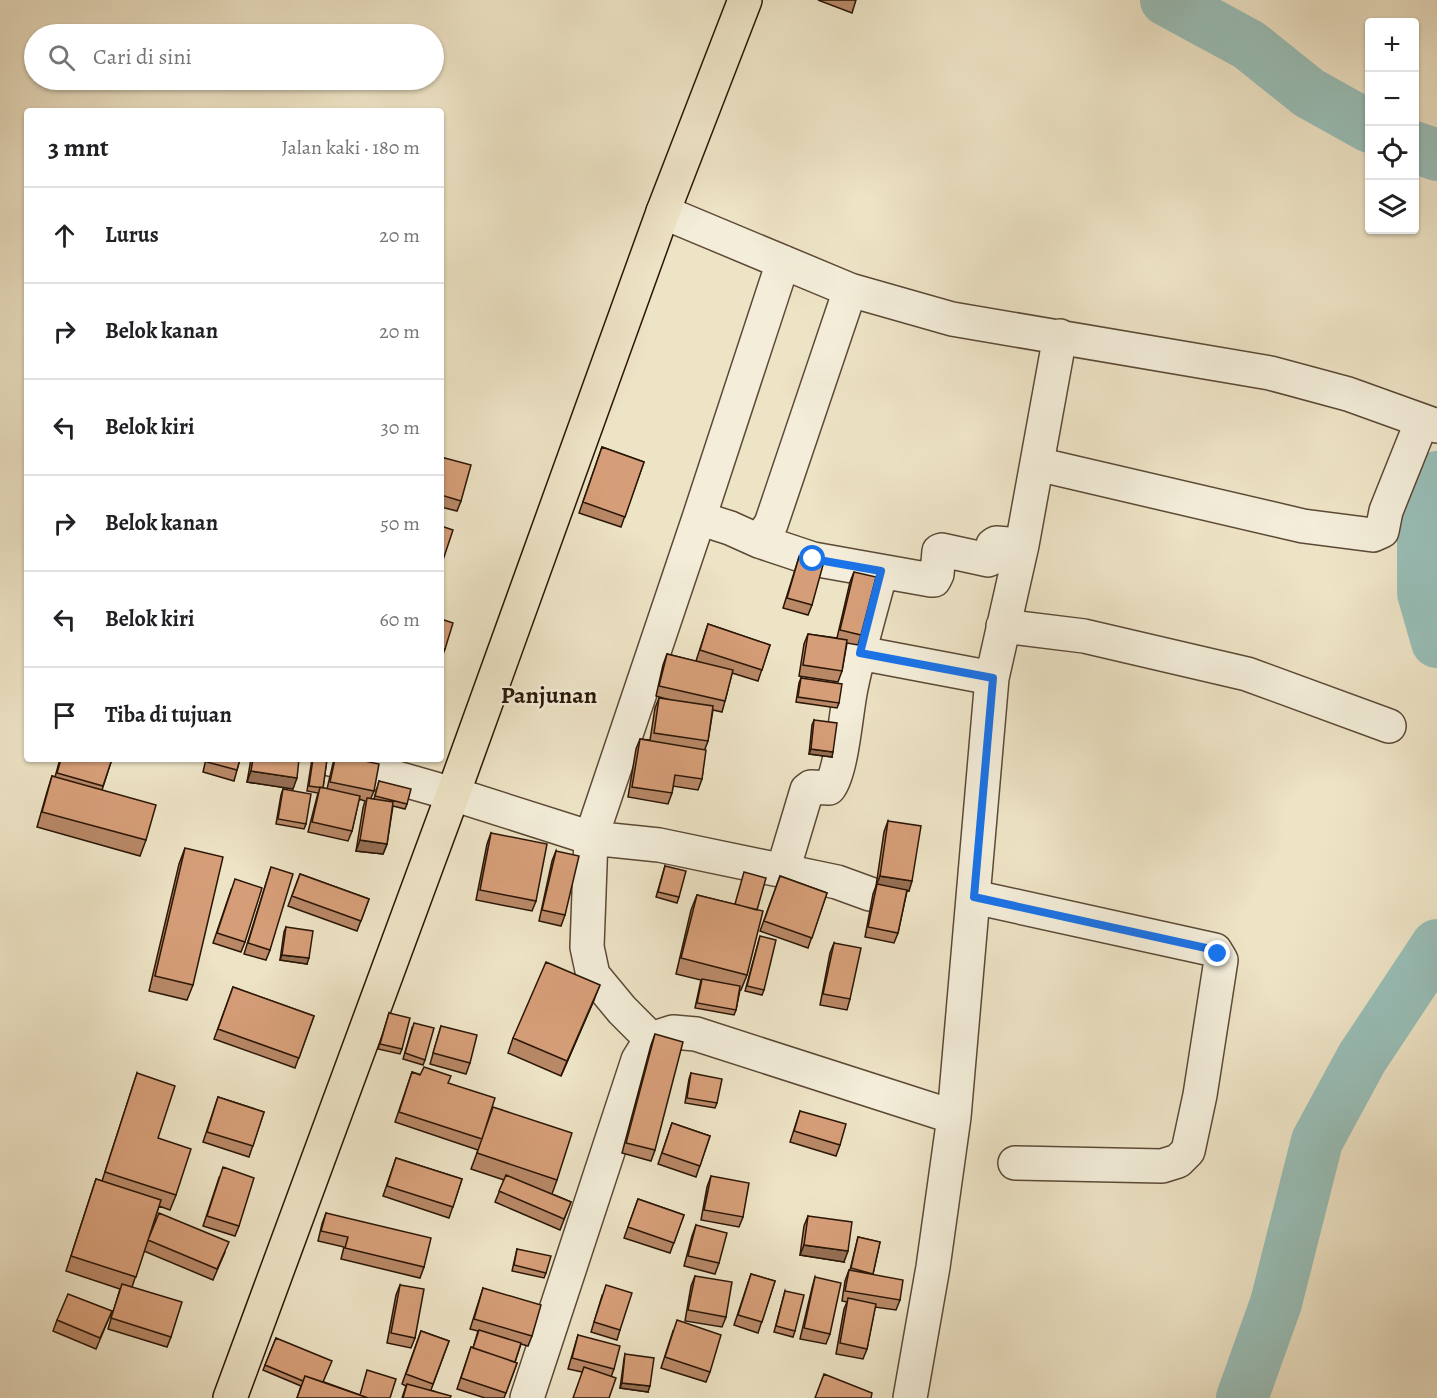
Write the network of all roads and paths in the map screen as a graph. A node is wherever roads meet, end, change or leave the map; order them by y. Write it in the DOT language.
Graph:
graph roads {
  1 [pos="745,0"];
  2 [pos="663,212"];
  3 [pos="783,262"];
  4 [pos="850,290"];
  5 [pos="1060,336"];
  6 [pos="1429,423"];
  7 [pos="1037,464"];
  8 [pos="699,518"];
  9 [pos="759,541"];
  10 [pos="1022,545"];
  11 [pos="881,571"];
  12 [pos="1003,626"];
  13 [pos="860,653"];
  14 [pos="993,678"];
  15 [pos="1389,726"];
  16 [pos="340,762"];
  17 [pos="453,795"];
  18 [pos="591,838"];
  19 [pos="783,870"];
  20 [pos="870,894"];
  21 [pos="974,897"];
  22 [pos="651,1039"];
  23 [pos="954,1117"];
  24 [pos="1015,1163"];
  25 [pos="230,1398"];
  26 [pos="527,1398"];
  27 [pos="909,1398"];
  1 -- 2 [label="main road"];
  2 -- 3 [label="street"];
  2 -- 17 [label="main road"];
  3 -- 4 [label="street"];
  3 -- 8 [label="street"];
  4 -- 5 [label="street"];
  4 -- 9 [label="street"];
  5 -- 6 [label="street"];
  5 -- 7 [label="street"];
  6 -- 7 [label="street"];
  7 -- 10 [label="street"];
  8 -- 9 [label="street"];
  8 -- 18 [label="street"];
  9 -- 11 [label="street"];
  10 -- 11 [label="street"];
  10 -- 12 [label="street"];
  11 -- 13 [label="street"];
  12 -- 14 [label="street"];
  12 -- 15 [label="street"];
  13 -- 14 [label="street"];
  13 -- 19 [label="street"];
  14 -- 21 [label="street"];
  16 -- 17 [label="street"];
  17 -- 18 [label="street"];
  17 -- 25 [label="main road"];
  18 -- 19 [label="street"];
  18 -- 22 [label="street"];
  19 -- 20 [label="street"];
  21 -- 23 [label="street"];
  21 -- 24 [label="street"];
  22 -- 23 [label="street"];
  22 -- 26 [label="street"];
  23 -- 27 [label="street"];
}
